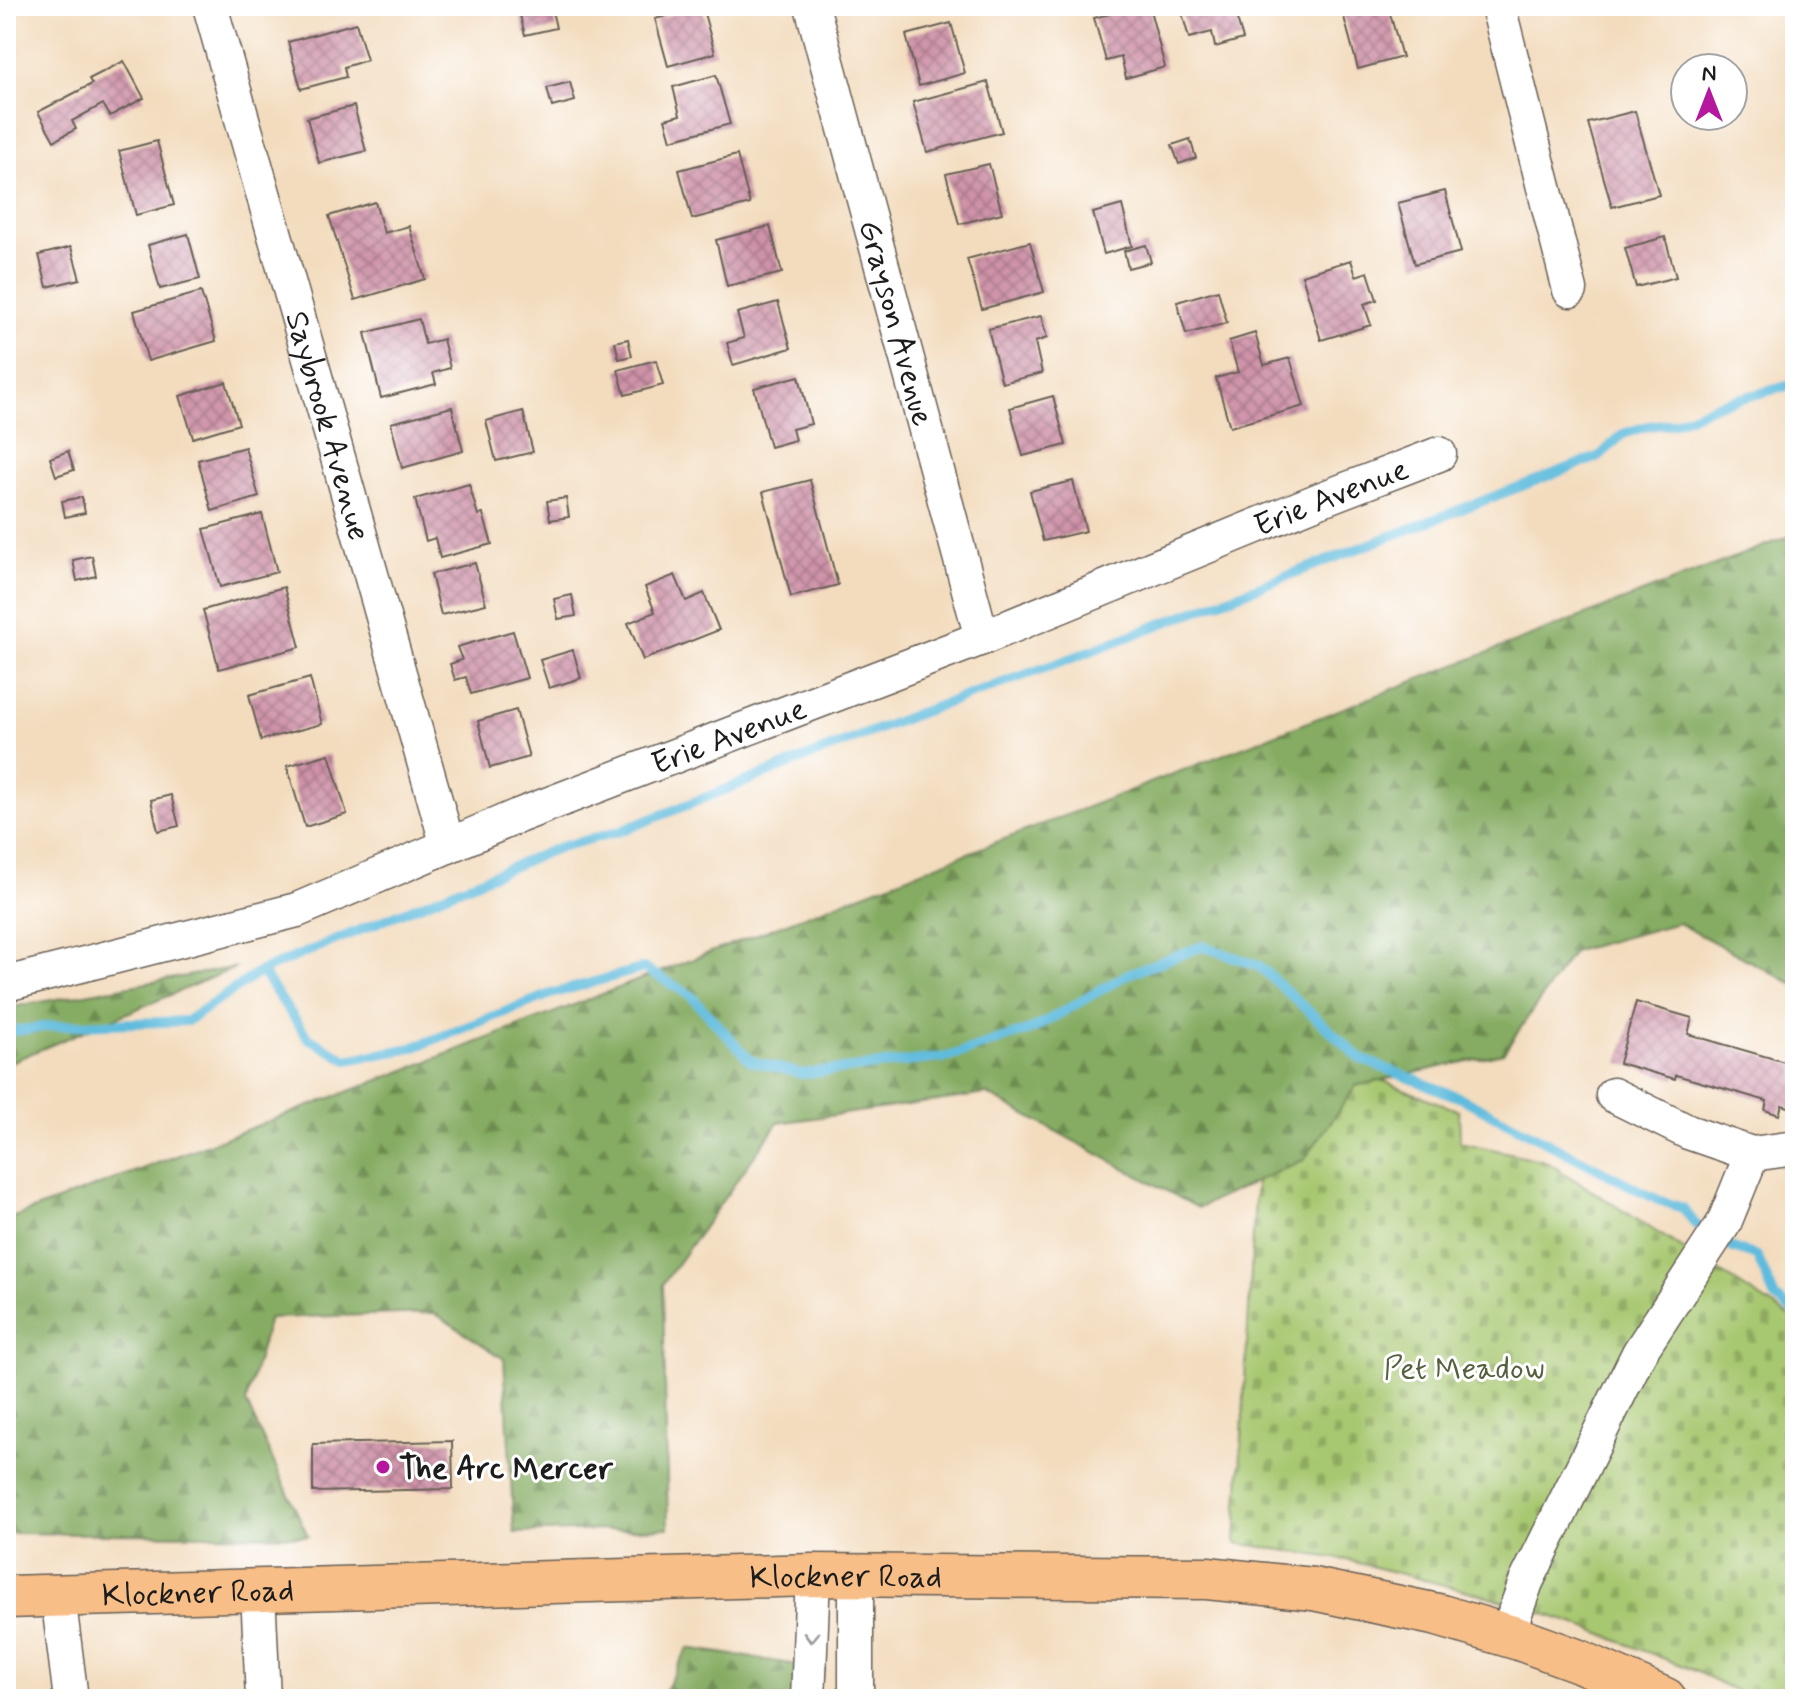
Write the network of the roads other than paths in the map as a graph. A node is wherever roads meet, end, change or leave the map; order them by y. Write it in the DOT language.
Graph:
graph roads {
  1 [pos="210,6"];
  2 [pos="814,6"];
  3 [pos="1498,6"];
  4 [pos="1570,290"];
  5 [pos="1439,454"];
  6 [pos="982,638"];
  7 [pos="448,846"];
  8 [pos="6,984"];
  9 [pos="1613,1095"];
  10 [pos="1795,1148"];
  11 [pos="1752,1154"];
  12 [pos="813,1575"];
  13 [pos="856,1577"];
  14 [pos="258,1591"];
  15 [pos="58,1596"];
  16 [pos="6,1597"];
  17 [pos="1507,1635"];
  18 [pos="71,1699"];
  19 [pos="263,1699"];
  20 [pos="808,1699"];
  21 [pos="856,1699"];
  22 [pos="1665,1699"];
  1 -- 7 [label="street, Saybrook Avenue"];
  2 -- 6 [label="street, Grayson Avenue"];
  3 -- 4 [label="street"];
  5 -- 6 [label="street, Erie Avenue"];
  6 -- 7 [label="street, Erie Avenue"];
  7 -- 8 [label="street, Erie Avenue"];
  9 -- 11 [label="street"];
  10 -- 11 [label="street"];
  11 -- 17 [label="street"];
  12 -- 13 [label="main road, Klockner Road"];
  12 -- 14 [label="main road, Klockner Road"];
  12 -- 20 [label="street, one-way"];
  13 -- 17 [label="main road, Klockner Road"];
  13 -- 21 [label="street"];
  14 -- 15 [label="main road, Klockner Road"];
  14 -- 19 [label="street"];
  15 -- 16 [label="main road, Klockner Road"];
  15 -- 18 [label="street"];
  17 -- 22 [label="main road, Klockner Road"];
}
